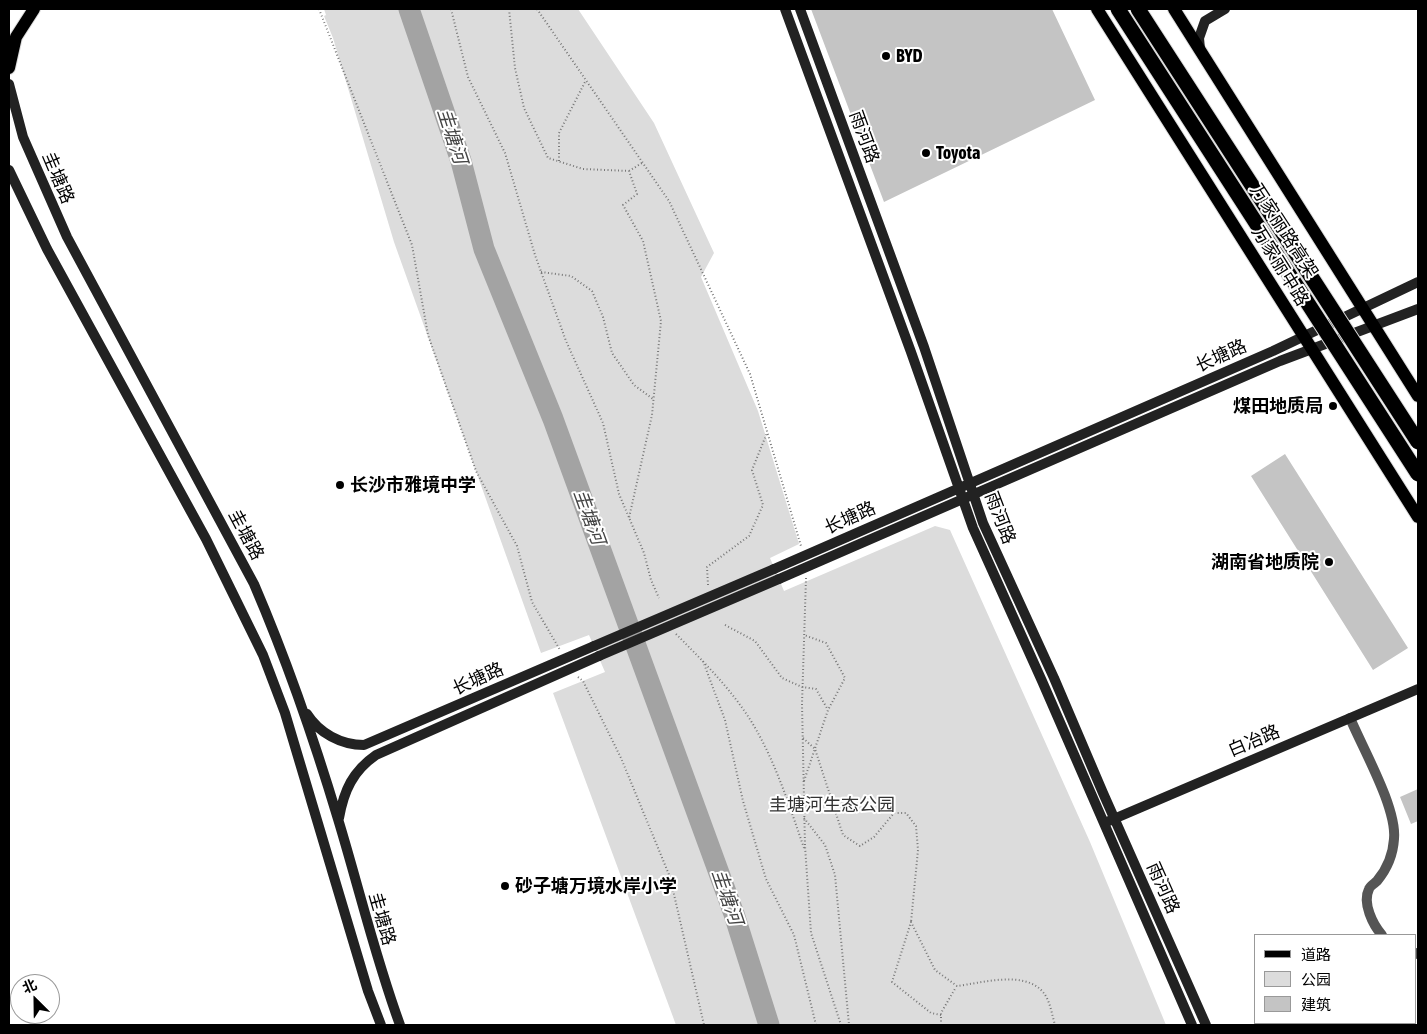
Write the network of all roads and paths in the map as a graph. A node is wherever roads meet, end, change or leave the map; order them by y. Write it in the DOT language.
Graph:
graph roads {
  1 [pos="34,9"];
  2 [pos="319,9"];
  3 [pos="451,9"];
  4 [pos="509,9"];
  5 [pos="537,9"];
  6 [pos="786,9"];
  7 [pos="800,9"];
  8 [pos="1097,9"];
  9 [pos="1118,9"];
  10 [pos="1138,9"];
  11 [pos="1174,9"];
  12 [pos="1225,9"];
  13 [pos="1200,50"];
  14 [pos="9,68"];
  15 [pos="586,80"];
  16 [pos="9,84"];
  17 [pos="559,161"];
  18 [pos="642,162"];
  19 [pos="9,170"];
  20 [pos="629,171"];
  21 [pos="541,272"];
  22 [pos="1418,282"];
  23 [pos="1363,307"];
  24 [pos="1418,309"];
  25 [pos="1375,326"];
  26 [pos="1303,336"];
  27 [pos="1312,350"];
  28 [pos="1418,396"];
  29 [pos="654,399"];
  30 [pos="767,432"];
  31 [pos="1418,442"];
  32 [pos="1418,474"];
  33 [pos="970,484"];
  34 [pos="958,489"];
  35 [pos="973,495"];
  36 [pos="962,500"];
  37 [pos="1418,517"];
  38 [pos="629,518"];
  39 [pos="804,556"];
  40 [pos="807,567"];
  41 [pos="776,574"];
  42 [pos="708,590"];
  43 [pos="659,598"];
  44 [pos="725,625"];
  45 [pos="676,634"];
  46 [pos="804,635"];
  47 [pos="565,659"];
  48 [pos="703,661"];
  49 [pos="569,670"];
  50 [pos="802,687"];
  51 [pos="1418,689"];
  52 [pos="1418,696"];
  53 [pos="301,704"];
  54 [pos="828,710"];
  55 [pos="1351,721"];
  56 [pos="802,738"];
  57 [pos="815,749"];
  58 [pos="803,783"];
  59 [pos="804,818"];
  60 [pos="1115,821"];
  61 [pos="339,822"];
  62 [pos="1104,826"];
  63 [pos="805,850"];
  64 [pos="911,922"];
  65 [pos="1381,934"];
  66 [pos="957,986"];
  67 [pos="941,1015"];
  68 [pos="381,1025"];
  69 [pos="400,1025"];
  70 [pos="704,1025"];
  71 [pos="816,1025"];
  72 [pos="841,1025"];
  73 [pos="849,1025"];
  74 [pos="941,1025"];
  75 [pos="1055,1025"];
  76 [pos="1192,1025"];
  77 [pos="1206,1025"];
  1 -- 14 [label="main road"];
  2 -- 47 [label="path"];
  3 -- 21 [label="path"];
  4 -- 17 [label="path"];
  5 -- 15 [label="path"];
  6 -- 34 [label="main road, 雨河路"];
  7 -- 33 [label="main road, 雨河路"];
  8 -- 26 [label="main road, 万家丽中路"];
  9 -- 32 [label="highway, 万家丽路高架, bridge"];
  10 -- 31 [label="highway, 万家丽路高架, bridge"];
  11 -- 13 [label="main road"];
  12 -- 13 [label="main road"];
  13 -- 23 [label="main road"];
  15 -- 17 [label="path"];
  15 -- 18 [label="path"];
  16 -- 53 [label="main road, 圭塘路"];
  17 -- 20 [label="path"];
  18 -- 20 [label="path"];
  18 -- 30 [label="path"];
  19 -- 68 [label="main road, 圭塘路"];
  20 -- 29 [label="path"];
  21 -- 29 [label="path"];
  21 -- 38 [label="path"];
  22 -- 23 [label="main road, 长塘路"];
  23 -- 25 [label="main road"];
  23 -- 26 [label="main road, 长塘路"];
  24 -- 25 [label="main road, 长塘路"];
  25 -- 27 [label="main road, 长塘路"];
  25 -- 28 [label="main road"];
  26 -- 27 [label="main road, 万家丽中路"];
  26 -- 33 [label="main road, 长塘路"];
  27 -- 35 [label="main road, 长塘路"];
  27 -- 37 [label="main road, 万家丽中路"];
  29 -- 38 [label="path"];
  30 -- 39 [label="path"];
  30 -- 42 [label="path"];
  33 -- 34 [label="main road, 长塘路"];
  33 -- 35 [label="main road, 雨河路"];
  34 -- 36 [label="main road, 雨河路"];
  34 -- 39 [label="main road, 长塘路"];
  35 -- 36 [label="main road, 长塘路"];
  35 -- 60 [label="main road, 雨河路"];
  36 -- 40 [label="main road, 长塘路"];
  36 -- 62 [label="main road, 雨河路"];
  38 -- 43 [label="path"];
  39 -- 41 [label="main road, 长塘路"];
  40 -- 41 [label="main road, 长塘路"];
  40 -- 46 [label="path"];
  41 -- 47 [label="main road, 长塘路, bridge"];
  41 -- 49 [label="main road, 长塘路, bridge"];
  44 -- 50 [label="path"];
  45 -- 48 [label="path"];
  46 -- 50 [label="path"];
  46 -- 54 [label="path"];
  47 -- 53 [label="main road, 长塘路"];
  48 -- 63 [label="path"];
  48 -- 71 [label="path"];
  49 -- 61 [label="main road, 长塘路"];
  49 -- 70 [label="path"];
  50 -- 54 [label="path"];
  50 -- 56 [label="path"];
  51 -- 55 [label="main road, 白冶路"];
  52 -- 55 [label="main road, 白冶路"];
  53 -- 61 [label="main road, 圭塘路"];
  54 -- 57 [label="path"];
  55 -- 60 [label="main road, 白冶路"];
  55 -- 65 [label="street"];
  56 -- 57 [label="path"];
  56 -- 58 [label="path"];
  57 -- 58 [label="path"];
  57 -- 64 [label="path"];
  58 -- 59 [label="path"];
  59 -- 63 [label="path"];
  59 -- 73 [label="path"];
  60 -- 62 [label="main road, 白冶路"];
  60 -- 77 [label="main road, 雨河路"];
  61 -- 69 [label="main road, 圭塘路"];
  62 -- 76 [label="main road, 雨河路"];
  63 -- 72 [label="path"];
  64 -- 66 [label="path"];
  64 -- 67 [label="path"];
  66 -- 67 [label="path"];
  66 -- 75 [label="path"];
  67 -- 74 [label="path"];
}
